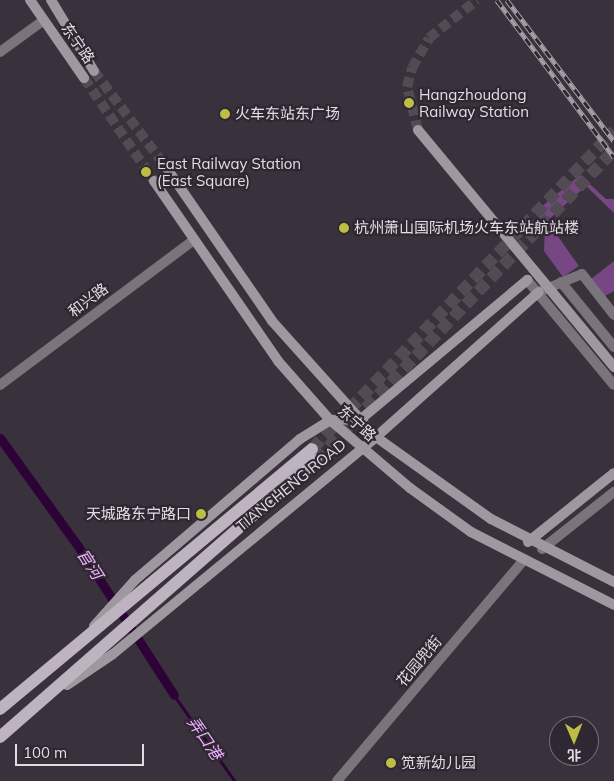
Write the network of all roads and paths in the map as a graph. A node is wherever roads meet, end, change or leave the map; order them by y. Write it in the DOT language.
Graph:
graph roads {
  1 [pos="30,0"];
  2 [pos="51,0"];
  3 [pos="44,20"];
  4 [pos="0,52"];
  5 [pos="94,72"];
  6 [pos="84,78"];
  7 [pos="418,130"];
  8 [pos="168,170"];
  9 [pos="154,181"];
  10 [pos="194,240"];
  11 [pos="526,280"];
  12 [pos="561,282"];
  13 [pos="539,292"];
  14 [pos="614,315"];
  15 [pos="614,347"];
  16 [pos="614,367"];
  17 [pos="0,385"];
  18 [pos="614,385"];
  19 [pos="361,419"];
  20 [pos="330,420"];
  21 [pos="376,437"];
  22 [pos="362,448"];
  23 [pos="614,473"];
  24 [pos="614,492"];
  25 [pos="528,542"];
  26 [pos="542,549"];
  27 [pos="524,560"];
  28 [pos="614,582"];
  29 [pos="614,605"];
  30 [pos="147,618"];
  31 [pos="88,632"];
  32 [pos="0,709"];
  33 [pos="0,737"];
  34 [pos="337,781"];
  1 -- 3 [label="main road, 东宁路"];
  2 -- 5 [label="main road, 东宁路"];
  3 -- 4 [label="street"];
  3 -- 6 [label="main road, 东宁路"];
  7 -- 16 [label="main road, bridge"];
  8 -- 19 [label="main road, 东宁路"];
  9 -- 10 [label="main road, 东宁路"];
  10 -- 17 [label="street, 和兴路"];
  10 -- 20 [label="main road, 东宁路"];
  11 -- 13 [label="street"];
  11 -- 19 [label="main road"];
  12 -- 13 [label="street"];
  12 -- 14 [label="street"];
  12 -- 15 [label="street"];
  13 -- 18 [label="street"];
  13 -- 21 [label="main road, TIANCHENG ROAD"];
  19 -- 20 [label="main road, TIANCHENG ROAD"];
  19 -- 21 [label="main road, 东宁路"];
  20 -- 22 [label="main road, 东宁路"];
  20 -- 31 [label="main road, TIANCHENG ROAD"];
  21 -- 22 [label="main road, TIANCHENG ROAD"];
  21 -- 25 [label="main road, 东宁路"];
  22 -- 27 [label="main road, 东宁路"];
  22 -- 30 [label="main road, TIANCHENG ROAD"];
  23 -- 25 [label="main road"];
  24 -- 26 [label="street"];
  25 -- 26 [label="main road, 东宁路"];
  26 -- 28 [label="main road, 东宁路"];
  27 -- 29 [label="main road, 东宁路"];
  27 -- 34 [label="street, 花园兜街"];
  30 -- 31 [label="main road, TIANCHENG ROAD"];
  30 -- 33 [label="main road, TIANCHENG ROAD"];
  31 -- 32 [label="main road, TIANCHENG ROAD"];
}
